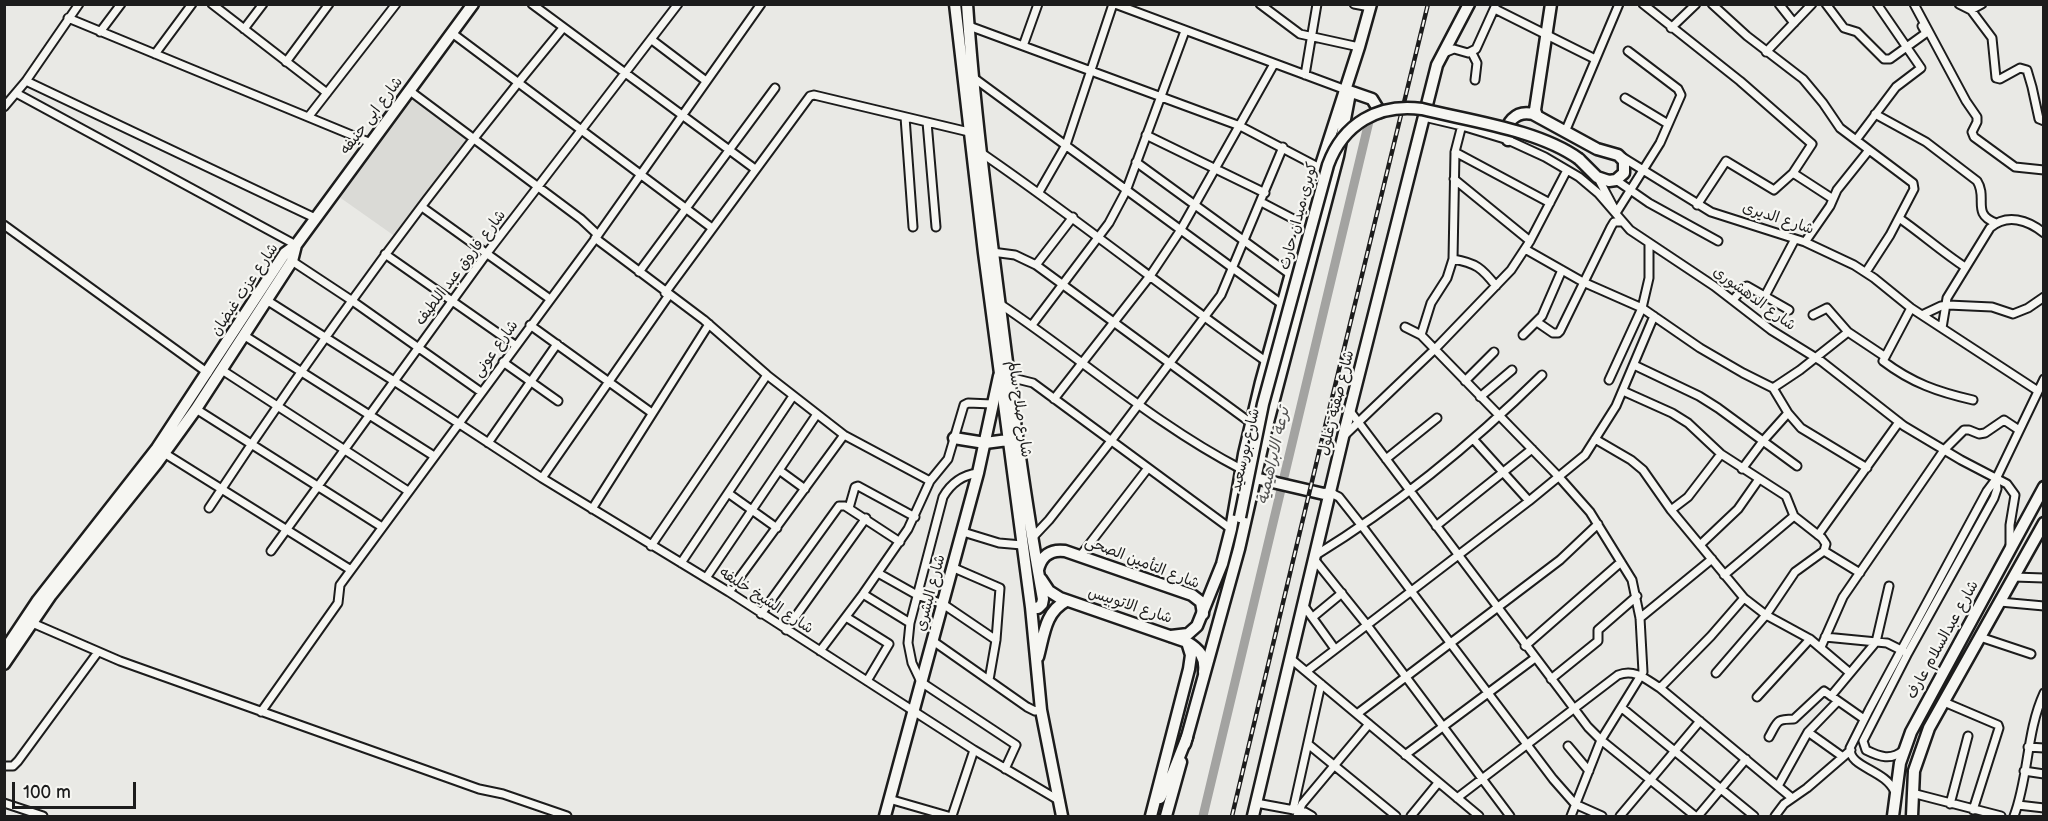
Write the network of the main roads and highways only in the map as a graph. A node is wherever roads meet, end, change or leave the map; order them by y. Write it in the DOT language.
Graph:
graph roads {
  1 [pos="473,4"];
  2 [pos="955,4"];
  3 [pos="967,4"];
  4 [pos="1469,4"];
  5 [pos="1551,4"];
  6 [pos="1370,6"];
  7 [pos="1351,91"];
  8 [pos="1380,112"];
  9 [pos="1537,116"];
  10 [pos="1508,140"];
  11 [pos="1597,177"];
  12 [pos="296,245"];
  13 [pos="1291,275"];
  14 [pos="1306,282"];
  15 [pos="1004,376"];
  16 [pos="954,438"];
  17 [pos="1008,440"];
  18 [pos="985,443"];
  19 [pos="1255,478"];
  20 [pos="2043,486"];
  21 [pos="1331,493"];
  22 [pos="2043,524"];
  23 [pos="1239,549"];
  24 [pos="1038,574"];
  25 [pos="1066,601"];
  26 [pos="1031,607"];
  27 [pos="1203,614"];
  28 [pos="1220,617"];
  29 [pos="29,622"];
  30 [pos="1171,636"];
  31 [pos="1187,642"];
  32 [pos="4,651"];
  33 [pos="1036,662"];
  34 [pos="4,664"];
  35 [pos="1204,672"];
  36 [pos="1187,737"];
  37 [pos="1151,814"];
  38 [pos="885,816"];
  39 [pos="1062,816"];
  40 [pos="1166,816"];
  41 [pos="1253,816"];
  42 [pos="1893,816"];
  43 [pos="1912,816"];
  1 -- 12 [label="main road, شارع ابى حنيفه"];
  2 -- 15 [label="main road, شارع صلاح سالم"];
  3 -- 15 [label="main road, شارع صلاح سالم"];
  4 -- 21 [label="main road, شارع صفية زغلول"];
  5 -- 9 [label="main road"];
  6 -- 7 [label="main road, شارع بورسعيد"];
  7 -- 8 [label="main road"];
  7 -- 13 [label="main road, شارع بورسعيد"];
  7 -- 14 [label="main road, شارع بورسعيد"];
  9 -- 10 [label="main road"];
  9 -- 11 [label="main road, شارع الديرى"];
  11 -- 23 [label="main road, كوبرى ميدان حارث, bridge"];
  12 -- 29 [label="main road, شارع عزت غيضان"];
  12 -- 29 [label="main road, شارع عزت غيضان"];
  13 -- 14 [label="main road"];
  13 -- 27 [label="main road, شارع بورسعيد"];
  14 -- 19 [label="main road, شارع بورسعيد"];
  15 -- 17 [label="main road, شارع صلاح سالم"];
  15 -- 18 [label="main road, شارع البشري"];
  15 -- 24 [label="main road, شارع صلاح سالم"];
  16 -- 18 [label="main road"];
  17 -- 18 [label="main road"];
  17 -- 26 [label="main road, شارع صلاح سالم"];
  18 -- 38 [label="main road, شارع البشري"];
  19 -- 21 [label="main road"];
  19 -- 23 [label="main road, شارع بورسعيد"];
  20 -- 42 [label="main road, شارع عبدالسلام عارف"];
  21 -- 41 [label="main road, شارع صفية زغلول"];
  22 -- 43 [label="main road, شارع عبدالسلام عارف"];
  23 -- 28 [label="main road, شارع بورسعيد"];
  24 -- 25 [label="main road, شارع الاتوبيس"];
  24 -- 26 [label="main road, شارع صلاح سالم"];
  24 -- 27 [label="main road, شارع التأمين الصحى"];
  25 -- 30 [label="main road, شارع الاتوبيس"];
  25 -- 33 [label="main road"];
  26 -- 33 [label="main road, شارع صلاح سالم"];
  27 -- 28 [label="main road"];
  27 -- 30 [label="main road, شارع بورسعيد"];
  28 -- 35 [label="main road, شارع بورسعيد"];
  29 -- 32 [label="main road, شارع عزت غيضان"];
  29 -- 34 [label="main road, شارع عزت غيضان"];
  30 -- 31 [label="main road, شارع الاتوبيس"];
  31 -- 35 [label="main road"];
  31 -- 37 [label="main road"];
  33 -- 39 [label="main road, شارع صلاح سالم"];
  35 -- 36 [label="main road, شارع بورسعيد"];
  36 -- 37 [label="main road"];
  36 -- 40 [label="main road, شارع بورسعيد"];
}
